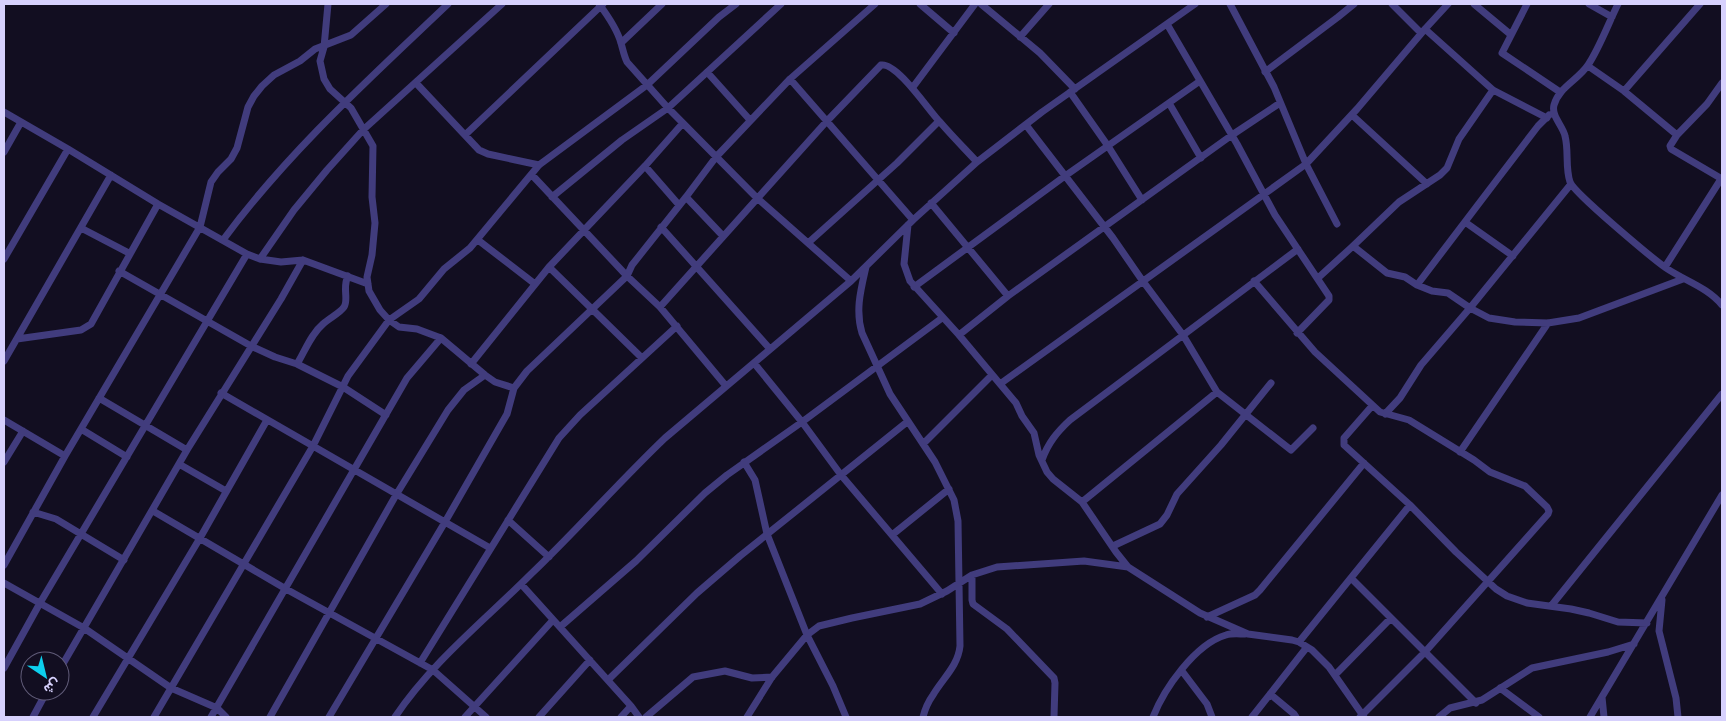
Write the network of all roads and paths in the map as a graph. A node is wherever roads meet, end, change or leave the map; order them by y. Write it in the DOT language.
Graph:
graph roads {
  1 [pos="328,4"];
  2 [pos="386,4"];
  3 [pos="448,4"];
  4 [pos="502,4"];
  5 [pos="662,4"];
  6 [pos="736,4"];
  7 [pos="781,4"];
  8 [pos="876,4"];
  9 [pos="920,4"];
  10 [pos="975,4"];
  11 [pos="982,4"];
  12 [pos="1049,4"];
  13 [pos="1195,4"];
  14 [pos="1230,4"];
  15 [pos="1354,4"];
  16 [pos="1392,4"];
  17 [pos="1448,4"];
  18 [pos="1474,4"];
  19 [pos="1526,4"];
  20 [pos="1589,4"];
  21 [pos="1618,4"];
  22 [pos="1700,4"];
  23 [pos="601,5"];
  24 [pos="1612,17"];
  25 [pos="1168,24"];
  26 [pos="1423,31"];
  27 [pos="954,33"];
  28 [pos="1510,34"];
  29 [pos="1020,37"];
  30 [pos="621,43"];
  31 [pos="324,47"];
  32 [pos="1588,66"];
  33 [pos="707,72"];
  34 [pos="1265,72"];
  35 [pos="790,79"];
  36 [pos="1200,81"];
  37 [pos="1722,83"];
  38 [pos="416,84"];
  39 [pos="647,85"];
  40 [pos="913,87"];
  41 [pos="1073,90"];
  42 [pos="1493,90"];
  43 [pos="1624,91"];
  44 [pos="1560,92"];
  45 [pos="344,102"];
  46 [pos="1169,103"];
  47 [pos="1280,103"];
  48 [pos="668,108"];
  49 [pos="1553,111"];
  50 [pos="4,112"];
  51 [pos="1352,115"];
  52 [pos="1547,118"];
  53 [pos="750,120"];
  54 [pos="939,121"];
  55 [pos="21,122"];
  56 [pos="826,122"];
  57 [pos="683,123"];
  58 [pos="1026,125"];
  59 [pos="363,130"];
  60 [pos="465,135"];
  61 [pos="1232,135"];
  62 [pos="1678,135"];
  63 [pos="1108,146"];
  64 [pos="68,149"];
  65 [pos="4,152"];
  66 [pos="716,157"];
  67 [pos="1201,158"];
  68 [pos="977,162"];
  69 [pos="1306,164"];
  70 [pos="540,165"];
  71 [pos="645,166"];
  72 [pos="532,175"];
  73 [pos="111,176"];
  74 [pos="1065,176"];
  75 [pos="1722,179"];
  76 [pos="877,180"];
  77 [pos="1427,184"];
  78 [pos="1571,184"];
  79 [pos="1263,194"];
  80 [pos="552,197"];
  81 [pos="686,197"];
  82 [pos="757,198"];
  83 [pos="1142,200"];
  84 [pos="931,203"];
  85 [pos="158,204"];
  86 [pos="679,205"];
  87 [pos="911,222"];
  88 [pos="1465,222"];
  89 [pos="1337,224"];
  90 [pos="200,227"];
  91 [pos="661,227"];
  92 [pos="1105,227"];
  93 [pos="81,228"];
  94 [pos="584,230"];
  95 [pos="723,236"];
  96 [pos="223,240"];
  97 [pos="478,240"];
  98 [pos="808,243"];
  99 [pos="1354,246"];
  100 [pos="968,248"];
  101 [pos="1298,249"];
  102 [pos="129,253"];
  103 [pos="247,254"];
  104 [pos="1513,256"];
  105 [pos="4,259"];
  106 [pos="260,259"];
  107 [pos="303,260"];
  108 [pos="866,266"];
  109 [pos="549,267"];
  110 [pos="696,267"];
  111 [pos="1665,267"];
  112 [pos="119,271"];
  113 [pos="348,276"];
  114 [pos="627,276"];
  115 [pos="1318,278"];
  116 [pos="1683,279"];
  117 [pos="851,280"];
  118 [pos="1142,280"];
  119 [pos="1254,281"];
  120 [pos="368,284"];
  121 [pos="535,284"];
  122 [pos="1417,285"];
  123 [pos="914,287"];
  124 [pos="161,295"];
  125 [pos="1008,296"];
  126 [pos="1722,305"];
  127 [pos="660,307"];
  128 [pos="1470,308"];
  129 [pos="593,310"];
  130 [pos="942,318"];
  131 [pos="389,320"];
  132 [pos="206,322"];
  133 [pos="1548,323"];
  134 [pos="677,326"];
  135 [pos="1297,333"];
  136 [pos="959,335"];
  137 [pos="1183,335"];
  138 [pos="17,338"];
  139 [pos="441,338"];
  140 [pos="252,346"];
  141 [pos="770,349"];
  142 [pos="642,358"];
  143 [pos="4,361"];
  144 [pos="754,362"];
  145 [pos="297,364"];
  146 [pos="472,364"];
  147 [pos="877,366"];
  148 [pos="485,375"];
  149 [pos="992,375"];
  150 [pos="1271,383"];
  151 [pos="1000,384"];
  152 [pos="726,386"];
  153 [pos="343,387"];
  154 [pos="514,388"];
  155 [pos="221,392"];
  156 [pos="1217,392"];
  157 [pos="1722,394"];
  158 [pos="100,398"];
  159 [pos="1372,406"];
  160 [pos="1246,414"];
  161 [pos="1385,414"];
  162 [pos="386,415"];
  163 [pos="4,420"];
  164 [pos="267,420"];
  165 [pos="802,422"];
  166 [pos="907,422"];
  167 [pos="145,426"];
  168 [pos="1312,428"];
  169 [pos="81,430"];
  170 [pos="22,431"];
  171 [pos="923,444"];
  172 [pos="313,446"];
  173 [pos="187,450"];
  174 [pos="1460,452"];
  175 [pos="65,456"];
  176 [pos="127,457"];
  177 [pos="1042,460"];
  178 [pos="4,462"];
  179 [pos="744,462"];
  180 [pos="1364,462"];
  181 [pos="179,464"];
  182 [pos="354,471"];
  183 [pos="841,475"];
  184 [pos="949,489"];
  185 [pos="226,492"];
  186 [pos="396,495"];
  187 [pos="1722,495"];
  188 [pos="1082,502"];
  189 [pos="1410,506"];
  190 [pos="152,511"];
  191 [pos="33,512"];
  192 [pos="508,520"];
  193 [pos="445,522"];
  194 [pos="82,534"];
  195 [pos="767,534"];
  196 [pos="892,535"];
  197 [pos="200,538"];
  198 [pos="1113,546"];
  199 [pos="490,548"];
  200 [pos="548,557"];
  201 [pos="124,560"];
  202 [pos="244,563"];
  203 [pos="4,565"];
  204 [pos="1128,567"];
  205 [pos="972,575"];
  206 [pos="1351,578"];
  207 [pos="1488,581"];
  208 [pos="4,583"];
  209 [pos="522,584"];
  210 [pos="958,584"];
  211 [pos="286,589"];
  212 [pos="942,594"];
  213 [pos="1662,597"];
  214 [pos="40,603"];
  215 [pos="1552,606"];
  216 [pos="329,612"];
  217 [pos="1207,616"];
  218 [pos="1391,618"];
  219 [pos="553,620"];
  220 [pos="1647,623"];
  221 [pos="560,627"];
  222 [pos="84,628"];
  223 [pos="807,634"];
  224 [pos="1248,634"];
  225 [pos="375,639"];
  226 [pos="1299,642"];
  227 [pos="1634,644"];
  228 [pos="1307,647"];
  229 [pos="70,652"];
  230 [pos="1425,652"];
  231 [pos="128,659"];
  232 [pos="590,660"];
  233 [pos="420,663"];
  234 [pos="4,668"];
  235 [pos="433,670"];
  236 [pos="1182,671"];
  237 [pos="1335,675"];
  238 [pos="772,677"];
  239 [pos="608,680"];
  240 [pos="171,688"];
  241 [pos="1500,688"];
  242 [pos="1270,694"];
  243 [pos="1602,697"];
  244 [pos="41,701"];
  245 [pos="1476,702"];
  246 [pos="474,706"];
  247 [pos="631,706"];
  248 [pos="217,708"];
  249 [pos="1362,716"];
  250 [pos="32,717"];
  251 [pos="93,717"];
  252 [pos="154,717"];
  253 [pos="212,717"];
  254 [pos="226,717"];
  255 [pos="270,717"];
  256 [pos="329,717"];
  257 [pos="395,717"];
  258 [pos="465,717"];
  259 [pos="486,717"];
  260 [pos="539,717"];
  261 [pos="620,717"];
  262 [pos="639,717"];
  263 [pos="646,717"];
  264 [pos="747,717"];
  265 [pos="846,717"];
  266 [pos="923,717"];
  267 [pos="1054,717"];
  268 [pos="1153,717"];
  269 [pos="1212,717"];
  270 [pos="1252,717"];
  271 [pos="1296,717"];
  272 [pos="1438,717"];
  273 [pos="1539,717"];
  274 [pos="1590,717"];
  275 [pos="1604,717"];
  276 [pos="1678,717"];
  1 -- 31 [label="street"];
  2 -- 31 [label="street"];
  3 -- 45 [label="street"];
  4 -- 38 [label="street"];
  5 -- 30 [label="street"];
  6 -- 39 [label="street"];
  7 -- 33 [label="street"];
  8 -- 35 [label="street"];
  9 -- 27 [label="street"];
  10 -- 27 [label="street"];
  11 -- 29 [label="street"];
  12 -- 29 [label="street"];
  13 -- 25 [label="street"];
  14 -- 34 [label="street"];
  15 -- 34 [label="street"];
  16 -- 26 [label="street"];
  17 -- 26 [label="street"];
  18 -- 28 [label="street"];
  19 -- 28 [label="street"];
  20 -- 24 [label="street"];
  21 -- 24 [label="street"];
  22 -- 43 [label="street"];
  23 -- 30 [label="street"];
  23 -- 60 [label="street"];
  24 -- 32 [label="street"];
  25 -- 36 [label="street"];
  25 -- 41 [label="street"];
  26 -- 42 [label="street"];
  26 -- 51 [label="street"];
  27 -- 40 [label="street"];
  28 -- 44 [label="street"];
  29 -- 41 [label="street"];
  30 -- 39 [label="street"];
  31 -- 45 [label="street"];
  31 -- 90 [label="street"];
  32 -- 43 [label="street"];
  32 -- 44 [label="street"];
  33 -- 48 [label="street"];
  33 -- 53 [label="street"];
  34 -- 47 [label="street"];
  35 -- 53 [label="street"];
  35 -- 56 [label="street"];
  36 -- 46 [label="street"];
  36 -- 61 [label="street"];
  37 -- 62 [label="street"];
  38 -- 59 [label="street"];
  38 -- 60 [label="street"];
  39 -- 48 [label="street"];
  39 -- 70 [label="street"];
  40 -- 54 [label="street"];
  40 -- 56 [label="street"];
  41 -- 58 [label="street"];
  41 -- 63 [label="street"];
  42 -- 52 [label="street"];
  42 -- 77 [label="street"];
  43 -- 62 [label="street"];
  44 -- 49 [label="street"];
  45 -- 59 [label="street"];
  45 -- 96 [label="street"];
  46 -- 63 [label="street"];
  46 -- 67 [label="street"];
  47 -- 61 [label="street"];
  47 -- 69 [label="street"];
  48 -- 57 [label="street"];
  48 -- 80 [label="street"];
  49 -- 52 [label="street"];
  49 -- 78 [label="street"];
  50 -- 55 [label="street"];
  51 -- 69 [label="street"];
  51 -- 77 [label="street"];
  52 -- 88 [label="street"];
  53 -- 66 [label="street"];
  54 -- 68 [label="street"];
  54 -- 76 [label="street"];
  55 -- 64 [label="street"];
  55 -- 65 [label="street"];
  56 -- 76 [label="street"];
  56 -- 82 [label="street"];
  57 -- 66 [label="street"];
  57 -- 71 [label="street"];
  58 -- 68 [label="street"];
  58 -- 74 [label="street"];
  59 -- 106 [label="street"];
  59 -- 120 [label="street"];
  60 -- 70 [label="street"];
  61 -- 67 [label="street"];
  61 -- 79 [label="street"];
  62 -- 75 [label="street"];
  63 -- 74 [label="street"];
  63 -- 83 [label="street"];
  64 -- 73 [label="street"];
  64 -- 105 [label="street"];
  66 -- 81 [label="street"];
  66 -- 82 [label="street"];
  67 -- 83 [label="street"];
  68 -- 84 [label="street"];
  69 -- 79 [label="street"];
  69 -- 89 [label="street"];
  70 -- 72 [label="street"];
  71 -- 86 [label="street"];
  71 -- 94 [label="street"];
  72 -- 80 [label="street"];
  72 -- 97 [label="street"];
  73 -- 85 [label="street"];
  73 -- 93 [label="street"];
  74 -- 92 [label="street"];
  74 -- 100 [label="street"];
  75 -- 111 [label="street"];
  76 -- 87 [label="street"];
  76 -- 98 [label="street"];
  77 -- 99 [label="street"];
  78 -- 104 [label="street"];
  78 -- 111 [label="street"];
  79 -- 101 [label="street"];
  79 -- 118 [label="street"];
  80 -- 94 [label="street"];
  81 -- 86 [label="street"];
  81 -- 95 [label="street"];
  82 -- 95 [label="street"];
  82 -- 98 [label="street"];
  83 -- 92 [label="street"];
  84 -- 87 [label="street"];
  84 -- 100 [label="street"];
  85 -- 90 [label="street"];
  85 -- 102 [label="street"];
  86 -- 91 [label="street"];
  87 -- 108 [label="street"];
  87 -- 123 [label="street"];
  88 -- 104 [label="street"];
  88 -- 122 [label="street"];
  90 -- 96 [label="street"];
  90 -- 124 [label="street"];
  91 -- 110 [label="street"];
  91 -- 114 [label="street"];
  92 -- 118 [label="street"];
  92 -- 125 [label="street"];
  93 -- 102 [label="street"];
  93 -- 138 [label="street"];
  94 -- 109 [label="street"];
  94 -- 114 [label="street"];
  95 -- 110 [label="street"];
  96 -- 103 [label="street"];
  97 -- 121 [label="street"];
  97 -- 131 [label="street"];
  98 -- 117 [label="street"];
  99 -- 115 [label="street"];
  99 -- 122 [label="street"];
  100 -- 123 [label="street"];
  100 -- 125 [label="street"];
  101 -- 115 [label="street"];
  101 -- 119 [label="street"];
  102 -- 112 [label="street"];
  103 -- 106 [label="street"];
  103 -- 132 [label="street"];
  104 -- 128 [label="street"];
  106 -- 107 [label="street"];
  107 -- 113 [label="street"];
  107 -- 140 [label="street"];
  108 -- 117 [label="street"];
  108 -- 147 [label="street"];
  109 -- 121 [label="street"];
  109 -- 129 [label="street"];
  110 -- 127 [label="street"];
  110 -- 141 [label="street"];
  111 -- 116 [label="street"];
  112 -- 124 [label="street"];
  112 -- 138 [label="street"];
  113 -- 120 [label="street"];
  113 -- 145 [label="street"];
  114 -- 127 [label="street"];
  114 -- 129 [label="street"];
  115 -- 135 [label="street"];
  116 -- 126 [label="street"];
  116 -- 133 [label="street"];
  117 -- 141 [label="street"];
  118 -- 137 [label="street"];
  118 -- 151 [label="street"];
  119 -- 135 [label="street"];
  119 -- 137 [label="street"];
  120 -- 131 [label="street"];
  121 -- 146 [label="street"];
  122 -- 128 [label="street"];
  123 -- 130 [label="street"];
  124 -- 132 [label="street"];
  124 -- 158 [label="street"];
  125 -- 136 [label="street"];
  127 -- 134 [label="street"];
  128 -- 133 [label="street"];
  128 -- 161 [label="street"];
  129 -- 142 [label="street"];
  129 -- 154 [label="street"];
  130 -- 136 [label="street"];
  130 -- 147 [label="street"];
  131 -- 139 [label="street"];
  131 -- 153 [label="street"];
  132 -- 140 [label="street"];
  132 -- 167 [label="street"];
  133 -- 174 [label="street"];
  134 -- 142 [label="street"];
  134 -- 152 [label="street"];
  135 -- 159 [label="street"];
  136 -- 149 [label="street"];
  137 -- 156 [label="street"];
  137 -- 177 [label="street"];
  138 -- 143 [label="street"];
  139 -- 146 [label="street"];
  139 -- 162 [label="street"];
  140 -- 145 [label="street"];
  140 -- 155 [label="street"];
  141 -- 144 [label="street"];
  142 -- 192 [label="street"];
  144 -- 152 [label="street"];
  144 -- 165 [label="street"];
  145 -- 153 [label="street"];
  146 -- 148 [label="street"];
  147 -- 165 [label="street"];
  147 -- 166 [label="street"];
  148 -- 154 [label="street"];
  148 -- 186 [label="street"];
  149 -- 151 [label="street"];
  149 -- 171 [label="street"];
  150 -- 160 [label="street"];
  151 -- 177 [label="street"];
  152 -- 200 [label="street"];
  153 -- 162 [label="street"];
  153 -- 172 [label="street"];
  154 -- 193 [label="street"];
  155 -- 164 [label="street"];
  155 -- 173 [label="street"];
  156 -- 160 [label="street"];
  156 -- 188 [label="street"];
  157 -- 215 [label="street"];
  158 -- 167 [label="street"];
  158 -- 169 [label="street"];
  159 -- 161 [label="street"];
  159 -- 180 [label="street"];
  160 -- 168 [label="street"];
  160 -- 198 [label="street"];
  161 -- 174 [label="street"];
  162 -- 182 [label="street"];
  163 -- 170 [label="street"];
  164 -- 172 [label="street"];
  164 -- 185 [label="street"];
  165 -- 179 [label="street"];
  165 -- 183 [label="street"];
  166 -- 171 [label="street"];
  166 -- 183 [label="street"];
  167 -- 173 [label="street"];
  167 -- 176 [label="street"];
  169 -- 175 [label="street"];
  169 -- 176 [label="street"];
  170 -- 175 [label="street"];
  170 -- 178 [label="street"];
  171 -- 184 [label="street"];
  172 -- 182 [label="street"];
  172 -- 202 [label="street"];
  173 -- 181 [label="street"];
  174 -- 207 [label="street"];
  175 -- 191 [label="street"];
  176 -- 194 [label="street"];
  177 -- 188 [label="street"];
  179 -- 195 [label="street"];
  179 -- 221 [label="street"];
  180 -- 189 [label="street"];
  180 -- 217 [label="street"];
  181 -- 185 [label="street"];
  181 -- 190 [label="street"];
  182 -- 186 [label="street"];
  182 -- 211 [label="street"];
  183 -- 195 [label="street"];
  183 -- 196 [label="street"];
  184 -- 196 [label="street"];
  184 -- 210 [label="street"];
  185 -- 197 [label="street"];
  186 -- 193 [label="street"];
  186 -- 216 [label="street"];
  187 -- 213 [label="street"];
  188 -- 198 [label="street"];
  189 -- 206 [label="street"];
  189 -- 207 [label="street"];
  190 -- 197 [label="street"];
  190 -- 201 [label="street"];
  191 -- 194 [label="street"];
  191 -- 203 [label="street"];
  192 -- 199 [label="street"];
  192 -- 200 [label="street"];
  193 -- 199 [label="street"];
  193 -- 225 [label="street"];
  194 -- 201 [label="street"];
  194 -- 214 [label="street"];
  195 -- 223 [label="street"];
  195 -- 239 [label="street"];
  196 -- 212 [label="street"];
  197 -- 202 [label="street"];
  197 -- 231 [label="street"];
  198 -- 204 [label="street"];
  199 -- 233 [label="street"];
  200 -- 209 [label="street"];
  201 -- 222 [label="street"];
  202 -- 211 [label="street"];
  202 -- 240 [label="street"];
  204 -- 205 [label="street"];
  204 -- 217 [label="street"];
  205 -- 210 [label="street"];
  205 -- 267 [label="street"];
  206 -- 218 [label="street"];
  206 -- 226 [label="street"];
  207 -- 215 [label="street"];
  207 -- 230 [label="street"];
  208 -- 214 [label="street"];
  209 -- 219 [label="street"];
  209 -- 235 [label="street"];
  210 -- 212 [label="street"];
  210 -- 266 [label="street"];
  211 -- 216 [label="street"];
  211 -- 248 [label="street"];
  212 -- 223 [label="street"];
  213 -- 220 [label="street"];
  213 -- 276 [label="street"];
  214 -- 222 [label="street"];
  214 -- 234 [label="street"];
  215 -- 220 [label="street"];
  216 -- 225 [label="street"];
  216 -- 255 [label="street"];
  217 -- 224 [label="street"];
  218 -- 230 [label="street"];
  218 -- 237 [label="street"];
  219 -- 221 [label="street"];
  219 -- 246 [label="street"];
  220 -- 227 [label="street"];
  221 -- 232 [label="street"];
  222 -- 229 [label="street"];
  222 -- 231 [label="street"];
  223 -- 238 [label="street"];
  223 -- 265 [label="street"];
  224 -- 226 [label="street"];
  224 -- 236 [label="street"];
  225 -- 233 [label="street"];
  225 -- 256 [label="street"];
  226 -- 228 [label="street"];
  227 -- 241 [label="street"];
  227 -- 243 [label="street"];
  228 -- 237 [label="street"];
  228 -- 242 [label="street"];
  230 -- 245 [label="street"];
  230 -- 249 [label="street"];
  231 -- 240 [label="street"];
  231 -- 251 [label="street"];
  232 -- 239 [label="street"];
  232 -- 260 [label="street"];
  233 -- 235 [label="street"];
  235 -- 246 [label="street"];
  235 -- 257 [label="street"];
  236 -- 268 [label="street"];
  236 -- 269 [label="street"];
  237 -- 249 [label="street"];
  238 -- 263 [label="street"];
  238 -- 264 [label="street"];
  239 -- 247 [label="street"];
  240 -- 248 [label="street"];
  240 -- 252 [label="street"];
  241 -- 245 [label="street"];
  241 -- 273 [label="street"];
  242 -- 270 [label="street"];
  242 -- 271 [label="street"];
  243 -- 274 [label="street"];
  243 -- 275 [label="street"];
  244 -- 250 [label="street"];
  245 -- 272 [label="street"];
  246 -- 258 [label="street"];
  246 -- 259 [label="street"];
  247 -- 261 [label="street"];
  247 -- 262 [label="street"];
  248 -- 253 [label="street"];
  248 -- 254 [label="street"];
}
